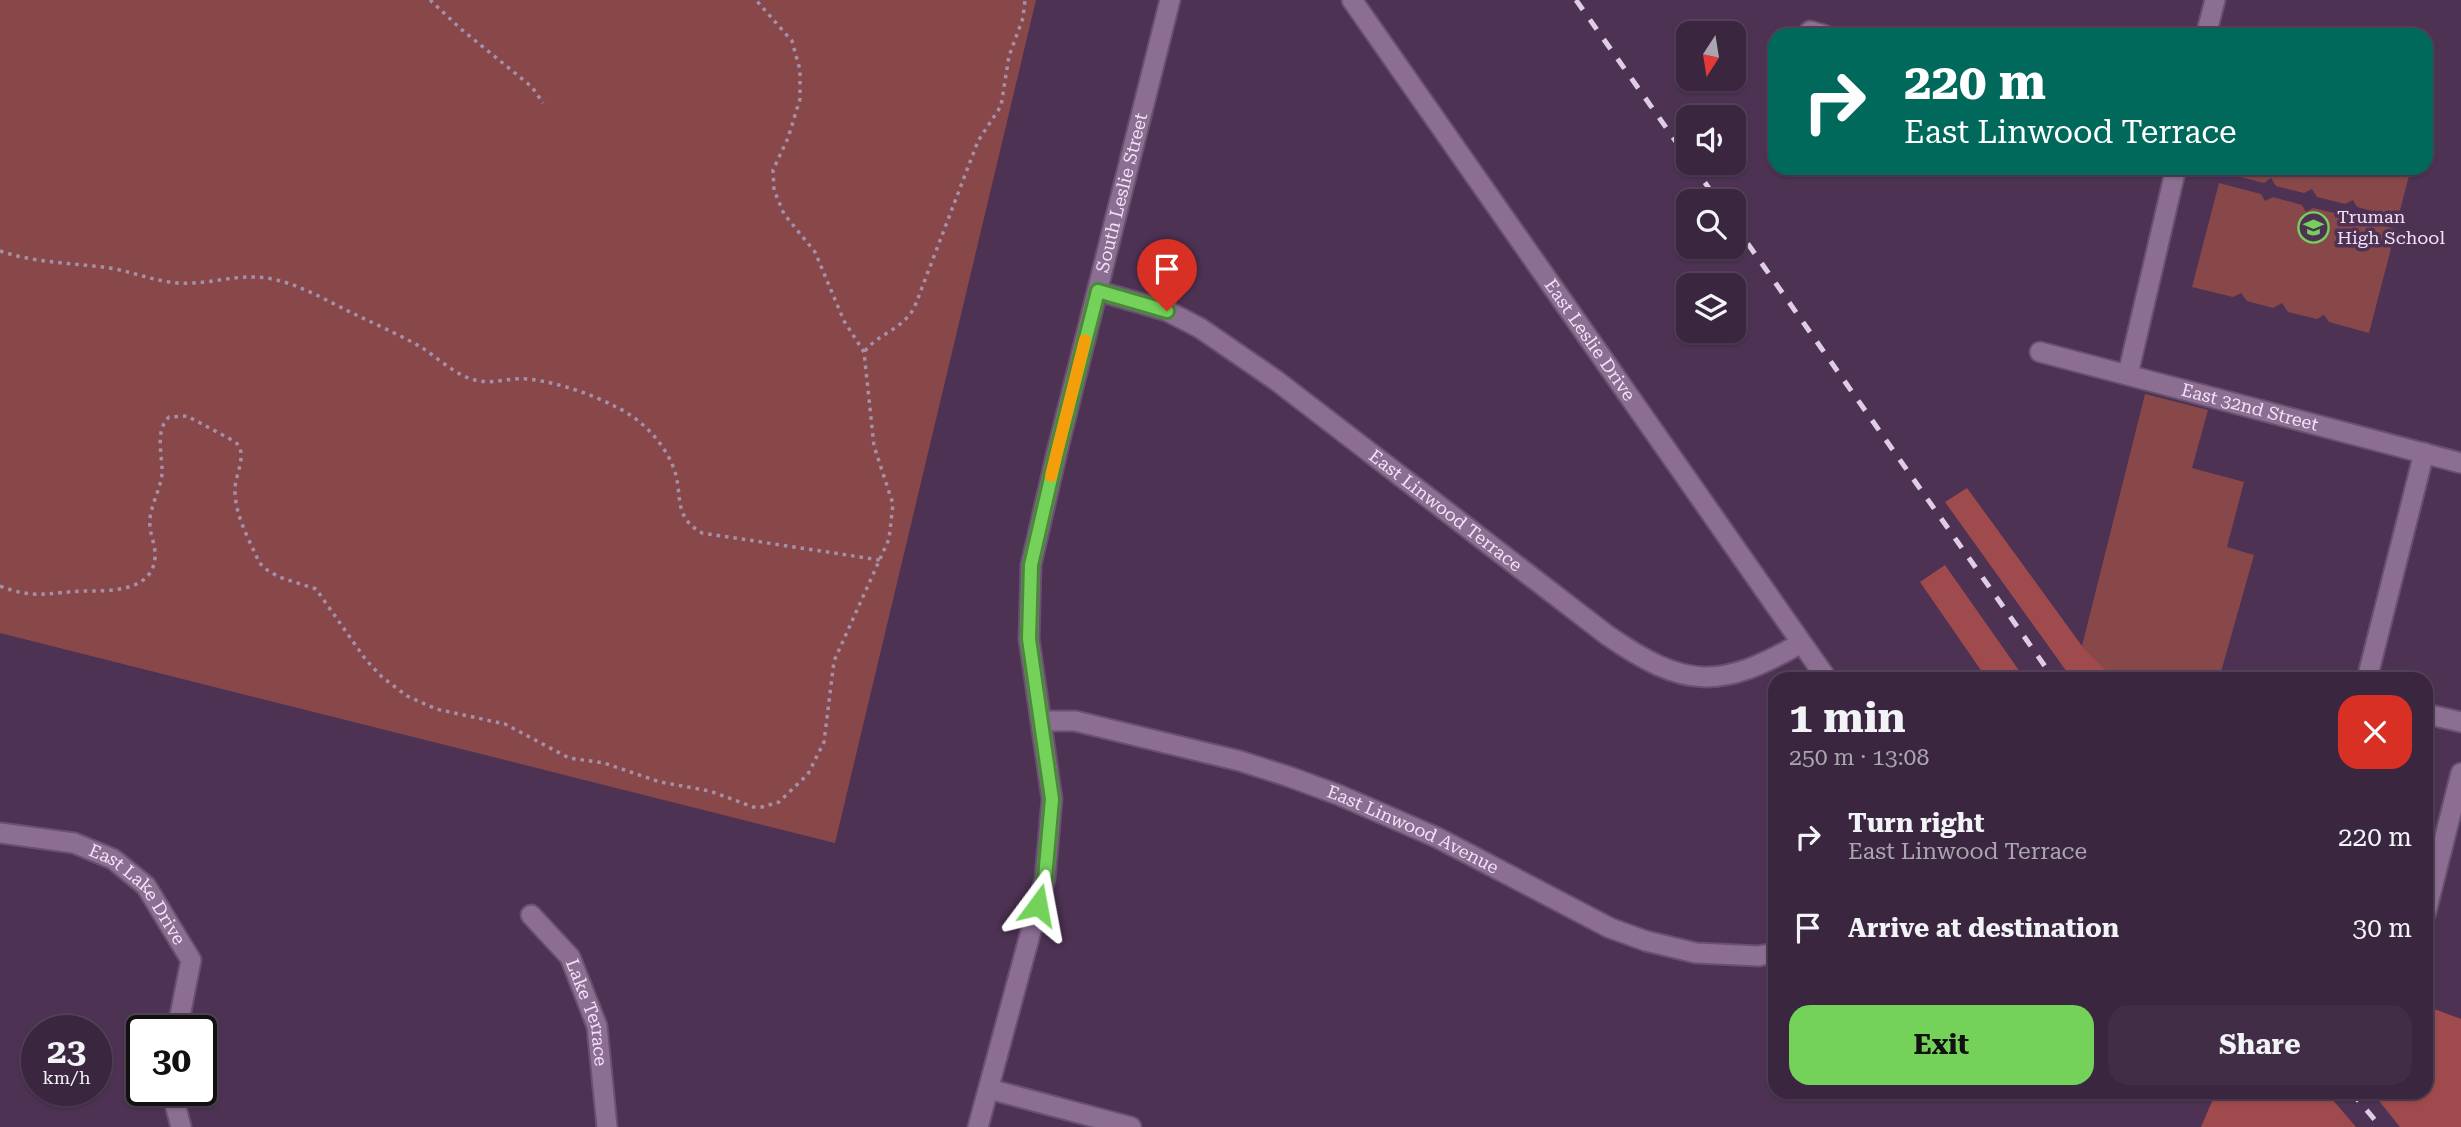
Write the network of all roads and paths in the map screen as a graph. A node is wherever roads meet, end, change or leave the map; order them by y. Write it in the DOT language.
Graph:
graph roads {
  1 [pos="430,0"];
  2 [pos="756,0"];
  3 [pos="1025,0"];
  4 [pos="1170,0"];
  5 [pos="1352,0"];
  6 [pos="2214,0"];
  7 [pos="2208,28"];
  8 [pos="543,103"];
  9 [pos="2174,175"];
  10 [pos="0,251"];
  11 [pos="1098,291"];
  12 [pos="864,352"];
  13 [pos="2040,352"];
  14 [pos="2128,374"];
  15 [pos="2424,453"];
  16 [pos="2461,463"];
  17 [pos="880,561"];
  18 [pos="0,586"];
  19 [pos="1801,643"];
  20 [pos="1822,672"];
  21 [pos="2369,672"];
  22 [pos="2433,716"];
  23 [pos="1041,721"];
  24 [pos="2461,722"];
  25 [pos="2461,773"];
  26 [pos="0,833"];
  27 [pos="2433,884"];
  28 [pos="531,915"];
  29 [pos="1768,954"];
  30 [pos="180,1015"];
  31 [pos="989,1089"];
  32 [pos="176,1106"];
  33 [pos="181,1127"];
  34 [pos="607,1127"];
  35 [pos="978,1127"];
  36 [pos="1131,1127"];
  1 -- 8 [label="path"];
  2 -- 12 [label="path"];
  3 -- 12 [label="path"];
  4 -- 11 [label="street, South Leslie Street"];
  5 -- 19 [label="street, East Leslie Drive"];
  6 -- 7 [label="street"];
  9 -- 14 [label="street"];
  10 -- 17 [label="path"];
  11 -- 19 [label="street, East Linwood Terrace"];
  11 -- 23 [label="street, South Leslie Street"];
  12 -- 17 [label="path"];
  13 -- 14 [label="street, East 32nd Street"];
  14 -- 15 [label="street, East 32nd Street"];
  15 -- 16 [label="street, East 32nd Street"];
  15 -- 21 [label="street"];
  17 -- 18 [label="path"];
  19 -- 20 [label="street, East Leslie Drive"];
  22 -- 24 [label="street"];
  23 -- 29 [label="street, East Linwood Avenue"];
  23 -- 31 [label="street, South Leslie Street"];
  25 -- 27 [label="street"];
  26 -- 30 [label="street, East Lake Drive"];
  28 -- 34 [label="street, Lake Terrace"];
  31 -- 35 [label="street, South Leslie Street"];
  31 -- 36 [label="street"];
  32 -- 33 [label="street"];
}
